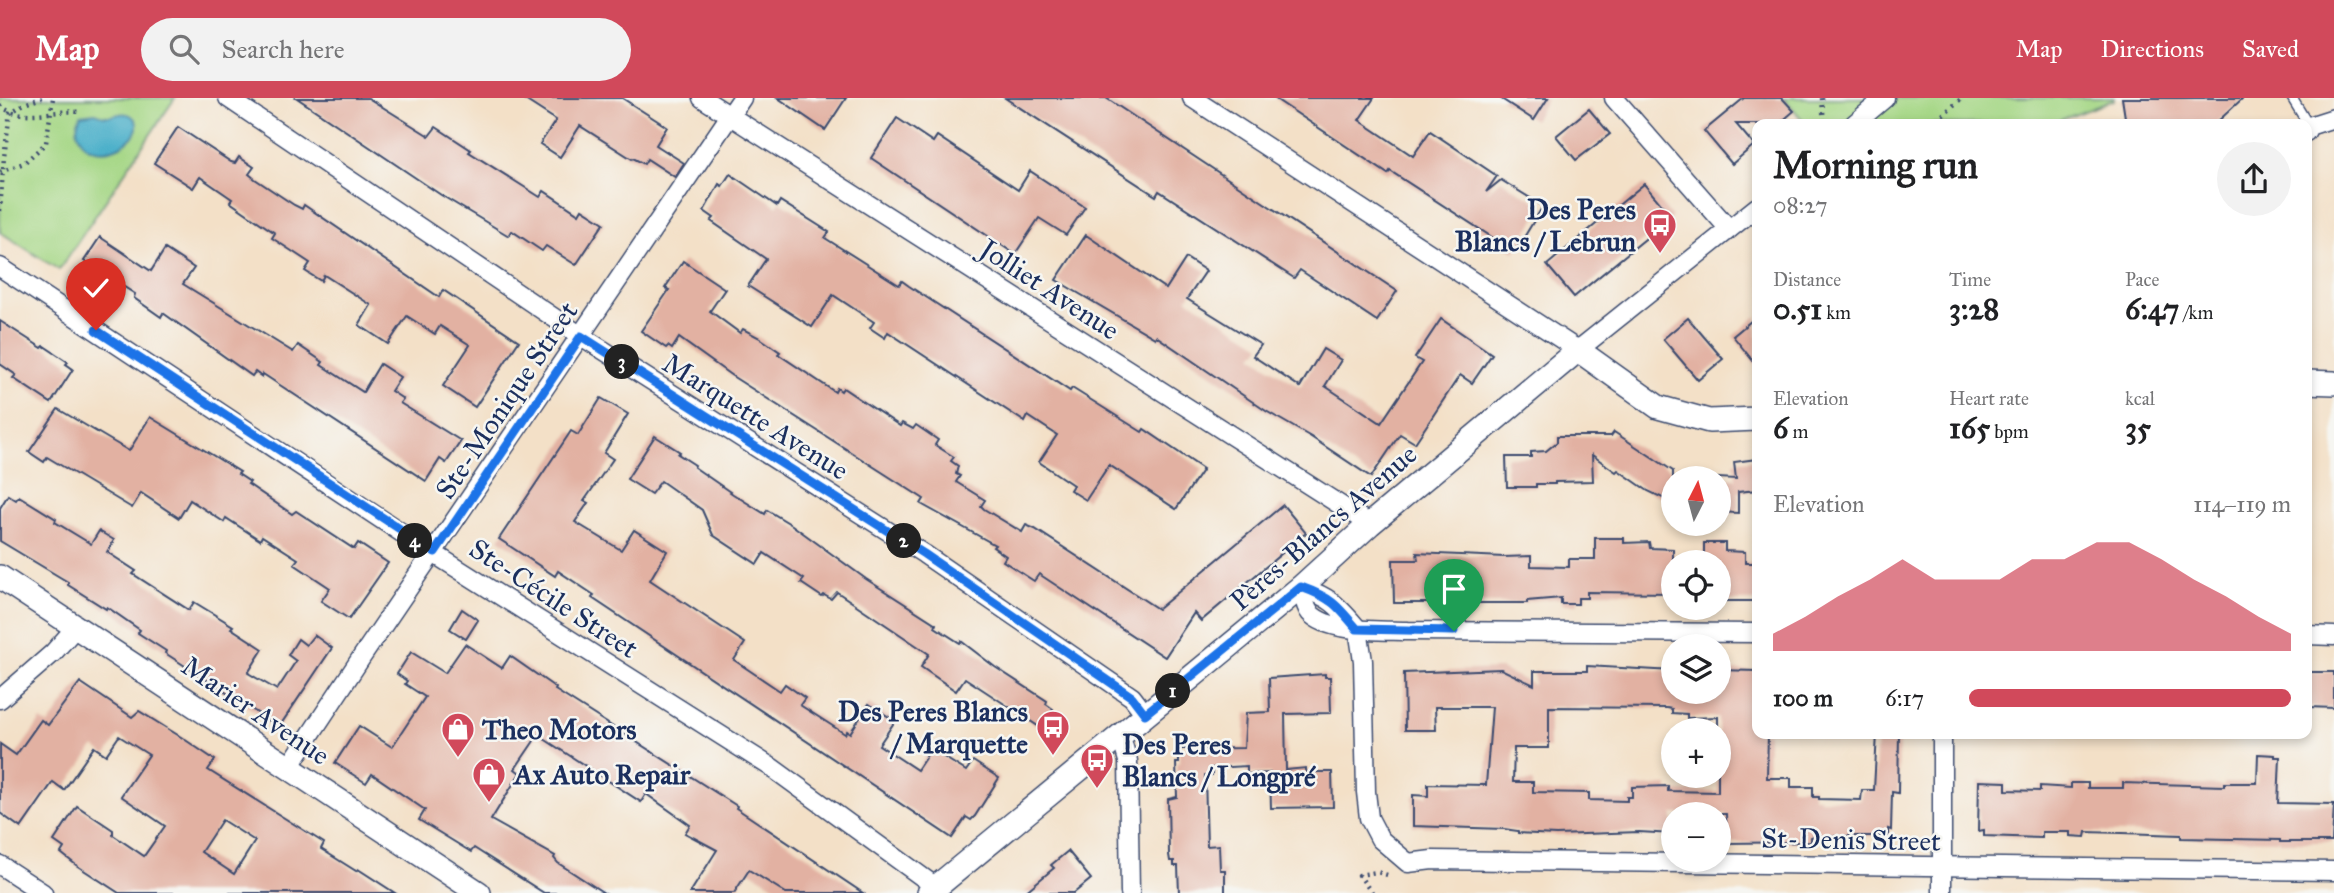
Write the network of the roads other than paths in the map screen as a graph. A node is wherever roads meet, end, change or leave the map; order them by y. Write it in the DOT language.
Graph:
graph roads {
  1 [pos="228,98"];
  2 [pos="702,98"];
  3 [pos="742,98"];
  4 [pos="1192,98"];
  5 [pos="1614,98"];
  6 [pos="1885,98"];
  7 [pos="2292,98"];
  8 [pos="730,116"];
  9 [pos="2334,118"];
  10 [pos="1860,119"];
  11 [pos="2303,119"];
  12 [pos="2312,127"];
  13 [pos="1752,211"];
  14 [pos="1729,229"];
  15 [pos="0,267"];
  16 [pos="581,336"];
  17 [pos="1578,350"];
  18 [pos="2312,382"];
  19 [pos="2334,383"];
  20 [pos="1752,419"];
  21 [pos="1370,524"];
  22 [pos="435,552"];
  23 [pos="0,577"];
  24 [pos="1301,587"];
  25 [pos="77,626"];
  26 [pos="1357,629"];
  27 [pos="1752,633"];
  28 [pos="2312,635"];
  29 [pos="2334,636"];
  30 [pos="0,699"];
  31 [pos="1145,714"];
  32 [pos="1120,734"];
  33 [pos="1942,739"];
  34 [pos="289,767"];
  35 [pos="0,865"];
  36 [pos="1942,866"];
  37 [pos="2334,871"];
  38 [pos="932,890"];
  39 [pos="43,893"];
  40 [pos="479,893"];
  41 [pos="1130,893"];
  42 [pos="1942,893"];
  1 -- 16 [label="street, Marquette Avenue"];
  2 -- 8 [label="street, Jolliet Avenue"];
  3 -- 8 [label="street, Ste-Monique Street"];
  4 -- 17 [label="street"];
  5 -- 14 [label="street"];
  6 -- 10 [label="street"];
  7 -- 11 [label="lane"];
  8 -- 16 [label="street, Ste-Monique Street"];
  8 -- 21 [label="street, Jolliet Avenue"];
  9 -- 12 [label="street"];
  13 -- 14 [label="street, Pères-Blancs Avenue"];
  14 -- 17 [label="street, Pères-Blancs Avenue"];
  15 -- 22 [label="street, Ste-Cécile Street"];
  16 -- 22 [label="street, Ste-Monique Street"];
  16 -- 31 [label="street, Marquette Avenue"];
  17 -- 20 [label="street"];
  17 -- 21 [label="street, Pères-Blancs Avenue"];
  18 -- 19 [label="street"];
  21 -- 24 [label="street, Pères-Blancs Avenue"];
  22 -- 34 [label="street, Ste-Monique Street"];
  22 -- 38 [label="street, Ste-Cécile Street"];
  23 -- 25 [label="street, Marier Avenue"];
  24 -- 26 [label="street"];
  24 -- 31 [label="street, Pères-Blancs Avenue"];
  25 -- 30 [label="street"];
  25 -- 34 [label="street, Marier Avenue"];
  26 -- 27 [label="street"];
  26 -- 36 [label="street, St-Denis Street"];
  28 -- 29 [label="street"];
  31 -- 32 [label="street, Pères-Blancs Avenue"];
  32 -- 38 [label="street, Pères-Blancs Avenue"];
  32 -- 41 [label="street"];
  33 -- 36 [label="street"];
  34 -- 40 [label="street, Marier Avenue"];
  35 -- 39 [label="street"];
  36 -- 37 [label="street, St-Denis Street"];
  36 -- 42 [label="street"];
}
